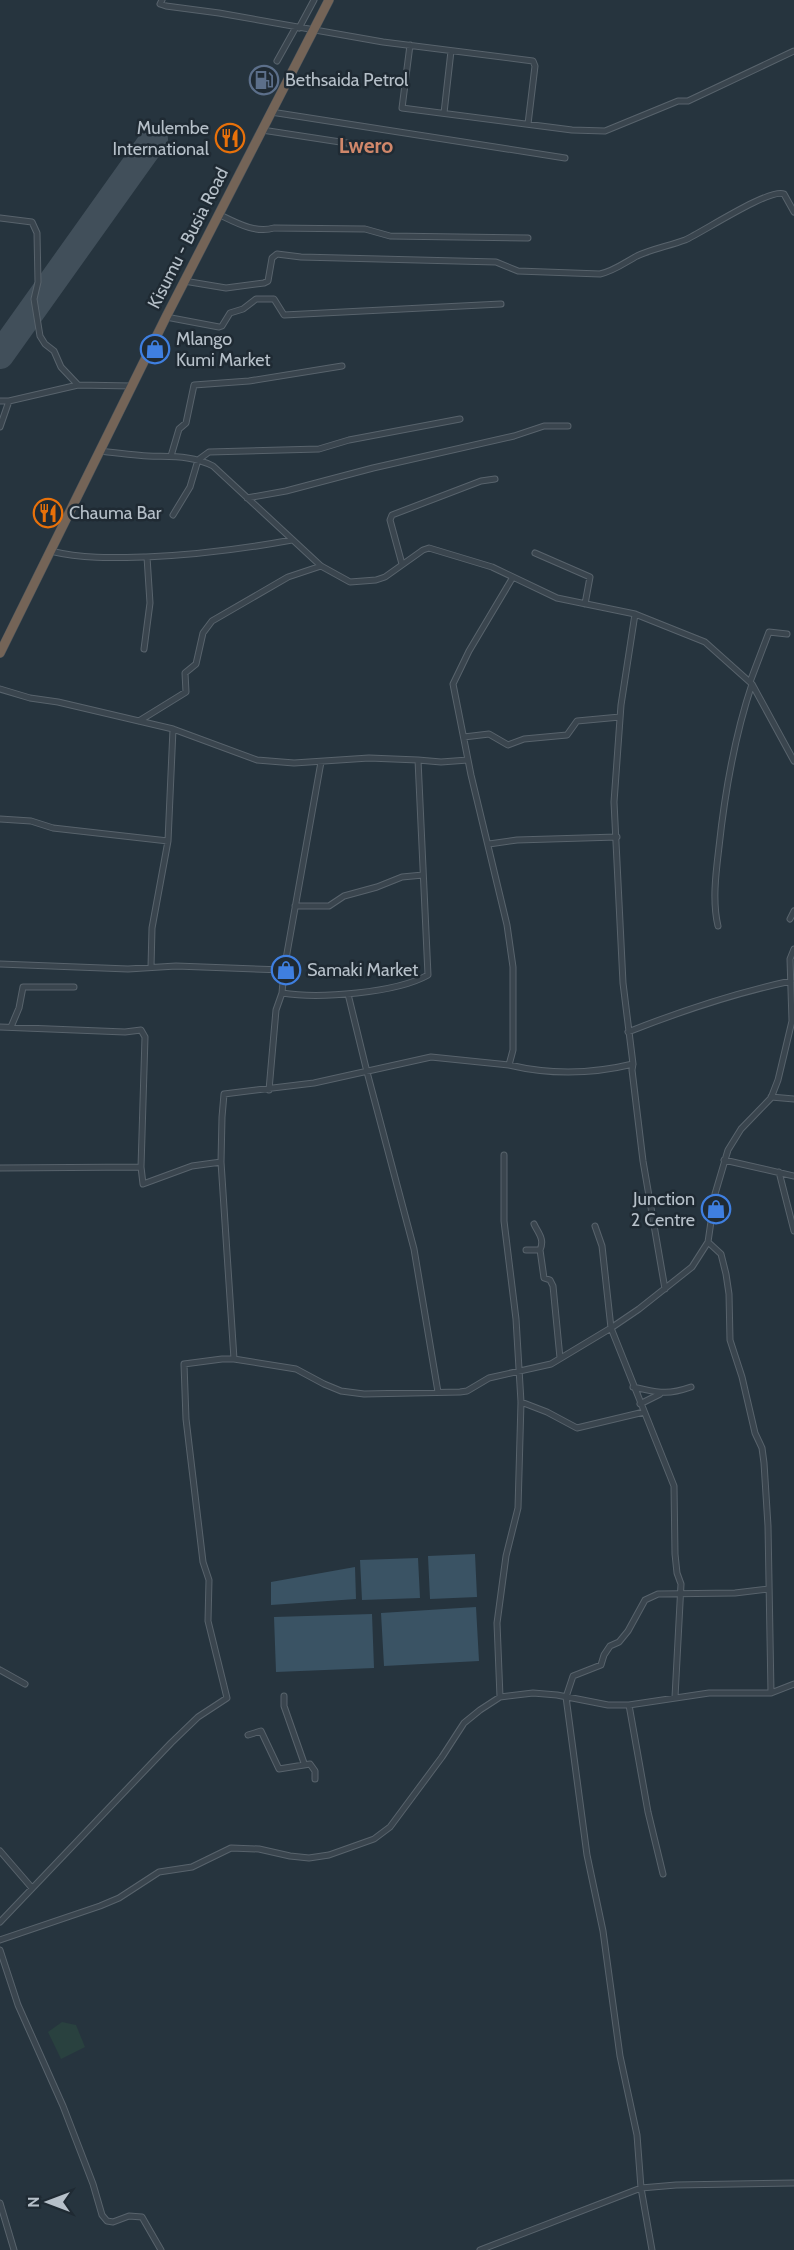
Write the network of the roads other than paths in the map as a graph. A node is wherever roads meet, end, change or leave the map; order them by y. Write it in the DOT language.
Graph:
graph roads {
  1 [pos="162,0"];
  2 [pos="314,0"];
  3 [pos="329,0"];
  4 [pos="298,28"];
  5 [pos="311,30"];
  6 [pos="410,45"];
  7 [pos="451,51"];
  8 [pos="794,51"];
  9 [pos="277,61"];
  10 [pos="270,112"];
  11 [pos="444,113"];
  12 [pos="528,124"];
  13 [pos="261,129"];
  14 [pos="386,149"];
  15 [pos="565,158"];
  16 [pos="794,212"];
  17 [pos="218,214"];
  18 [pos="0,218"];
  19 [pos="528,238"];
  20 [pos="184,281"];
  21 [pos="501,304"];
  22 [pos="166,317"];
  23 [pos="342,366"];
  24 [pos="78,385"];
  25 [pos="132,386"];
  26 [pos="0,401"];
  27 [pos="9,402"];
  28 [pos="460,419"];
  29 [pos="568,426"];
  30 [pos="0,427"];
  31 [pos="100,451"];
  32 [pos="171,456"];
  33 [pos="198,460"];
  34 [pos="495,479"];
  35 [pos="247,498"];
  36 [pos="173,515"];
  37 [pos="292,540"];
  38 [pos="50,550"];
  39 [pos="535,553"];
  40 [pos="147,557"];
  41 [pos="402,564"];
  42 [pos="321,566"];
  43 [pos="513,578"];
  44 [pos="585,604"];
  45 [pos="635,614"];
  46 [pos="787,634"];
  47 [pos="144,649"];
  48 [pos="0,653"];
  49 [pos="751,683"];
  50 [pos="0,689"];
  51 [pos="620,717"];
  52 [pos="139,721"];
  53 [pos="172,729"];
  54 [pos="464,737"];
  55 [pos="418,760"];
  56 [pos="468,760"];
  57 [pos="794,761"];
  58 [pos="321,762"];
  59 [pos="0,819"];
  60 [pos="616,837"];
  61 [pos="168,841"];
  62 [pos="489,844"];
  63 [pos="423,874"];
  64 [pos="295,906"];
  65 [pos="794,910"];
  66 [pos="790,919"];
  67 [pos="718,926"];
  68 [pos="794,949"];
  69 [pos="0,964"];
  70 [pos="151,967"];
  71 [pos="284,970"];
  72 [pos="791,981"];
  73 [pos="74,987"];
  74 [pos="282,993"];
  75 [pos="793,993"];
  76 [pos="348,994"];
  77 [pos="0,1027"];
  78 [pos="11,1027"];
  79 [pos="628,1032"];
  80 [pos="633,1064"];
  81 [pos="509,1065"];
  82 [pos="367,1072"];
  83 [pos="269,1090"];
  84 [pos="771,1097"];
  85 [pos="794,1099"];
  86 [pos="504,1155"];
  87 [pos="724,1160"];
  88 [pos="221,1162"];
  89 [pos="141,1167"];
  90 [pos="0,1168"];
  91 [pos="779,1172"];
  92 [pos="794,1176"];
  93 [pos="534,1224"];
  94 [pos="595,1226"];
  95 [pos="794,1231"];
  96 [pos="708,1242"];
  97 [pos="526,1250"];
  98 [pos="540,1250"];
  99 [pos="665,1289"];
  100 [pos="611,1329"];
  101 [pos="560,1358"];
  102 [pos="234,1359"];
  103 [pos="520,1370"];
  104 [pos="633,1387"];
  105 [pos="691,1387"];
  106 [pos="438,1392"];
  107 [pos="664,1392"];
  108 [pos="520,1402"];
  109 [pos="640,1404"];
  110 [pos="644,1412"];
  111 [pos="770,1589"];
  112 [pos="680,1595"];
  113 [pos="0,1670"];
  114 [pos="25,1684"];
  115 [pos="794,1684"];
  116 [pos="771,1693"];
  117 [pos="284,1696"];
  118 [pos="500,1697"];
  119 [pos="566,1697"];
  120 [pos="675,1697"];
  121 [pos="629,1705"];
  122 [pos="248,1736"];
  123 [pos="304,1763"];
  124 [pos="315,1779"];
  125 [pos="0,1851"];
  126 [pos="663,1874"];
  127 [pos="33,1888"];
  128 [pos="0,1922"];
  129 [pos="0,1940"];
  130 [pos="0,1950"];
  131 [pos="794,2183"];
  132 [pos="641,2188"];
  133 [pos="0,2203"];
  134 [pos="14,2250"];
  135 [pos="161,2250"];
  136 [pos="480,2250"];
  137 [pos="652,2250"];
  1 -- 4 [label="street"];
  2 -- 4 [label="street"];
  3 -- 5 [label="highway, Kisumu - Busia Road"];
  4 -- 5 [label="street"];
  4 -- 9 [label="street"];
  5 -- 6 [label="street"];
  5 -- 10 [label="highway, Kisumu - Busia Road"];
  6 -- 7 [label="street"];
  6 -- 11 [label="street"];
  7 -- 11 [label="street"];
  7 -- 12 [label="street"];
  8 -- 12 [label="street"];
  10 -- 13 [label="highway, Kisumu - Busia Road"];
  10 -- 15 [label="street"];
  11 -- 12 [label="street"];
  13 -- 14 [label="street"];
  13 -- 17 [label="highway, Kisumu - Busia Road"];
  16 -- 20 [label="street"];
  17 -- 19 [label="street"];
  17 -- 20 [label="highway, Kisumu - Busia Road"];
  18 -- 24 [label="street"];
  20 -- 22 [label="highway, Kisumu - Busia Road"];
  21 -- 22 [label="street"];
  22 -- 25 [label="highway, Kisumu - Busia Road"];
  23 -- 32 [label="street"];
  24 -- 25 [label="street"];
  24 -- 27 [label="street"];
  25 -- 31 [label="highway, Kisumu - Busia Road"];
  26 -- 27 [label="street"];
  27 -- 30 [label="street"];
  28 -- 33 [label="street"];
  29 -- 35 [label="street"];
  31 -- 32 [label="street"];
  31 -- 38 [label="highway, Kisumu - Busia Road"];
  32 -- 33 [label="street"];
  33 -- 35 [label="street"];
  33 -- 36 [label="street"];
  34 -- 41 [label="street"];
  35 -- 37 [label="street"];
  37 -- 40 [label="street"];
  37 -- 42 [label="street"];
  38 -- 40 [label="street"];
  38 -- 48 [label="highway, Kisumu - Busia Road"];
  39 -- 44 [label="street"];
  40 -- 47 [label="street"];
  41 -- 42 [label="street"];
  41 -- 43 [label="street"];
  42 -- 52 [label="street"];
  43 -- 44 [label="street"];
  43 -- 54 [label="street"];
  44 -- 45 [label="street"];
  45 -- 49 [label="street"];
  45 -- 51 [label="street"];
  46 -- 49 [label="street"];
  49 -- 57 [label="street"];
  49 -- 67 [label="street"];
  50 -- 52 [label="street"];
  51 -- 54 [label="street"];
  51 -- 60 [label="street"];
  52 -- 53 [label="street"];
  53 -- 58 [label="street"];
  53 -- 61 [label="street"];
  54 -- 56 [label="street"];
  55 -- 56 [label="street"];
  55 -- 58 [label="street"];
  55 -- 63 [label="street"];
  56 -- 62 [label="street"];
  58 -- 64 [label="street"];
  59 -- 61 [label="street"];
  60 -- 62 [label="street"];
  60 -- 79 [label="street"];
  61 -- 70 [label="street"];
  62 -- 81 [label="street"];
  63 -- 64 [label="street"];
  63 -- 76 [label="street"];
  64 -- 71 [label="street"];
  65 -- 66 [label="street"];
  68 -- 72 [label="street"];
  69 -- 70 [label="street"];
  70 -- 71 [label="street"];
  71 -- 74 [label="street"];
  72 -- 75 [label="street"];
  72 -- 79 [label="street"];
  73 -- 78 [label="street"];
  74 -- 76 [label="street"];
  74 -- 83 [label="street"];
  75 -- 84 [label="street"];
  76 -- 82 [label="street"];
  77 -- 78 [label="street"];
  78 -- 89 [label="street"];
  79 -- 80 [label="street"];
  80 -- 81 [label="street"];
  80 -- 99 [label="street"];
  81 -- 82 [label="street"];
  82 -- 83 [label="street"];
  82 -- 106 [label="street"];
  83 -- 88 [label="street"];
  84 -- 85 [label="street"];
  84 -- 87 [label="street"];
  86 -- 103 [label="street"];
  87 -- 91 [label="street"];
  87 -- 96 [label="street"];
  88 -- 89 [label="street"];
  88 -- 102 [label="street"];
  89 -- 90 [label="street"];
  91 -- 92 [label="street"];
  91 -- 95 [label="street"];
  93 -- 98 [label="street"];
  94 -- 100 [label="street"];
  96 -- 99 [label="street"];
  96 -- 111 [label="street"];
  97 -- 98 [label="street"];
  98 -- 101 [label="street"];
  99 -- 100 [label="street"];
  100 -- 101 [label="street"];
  100 -- 104 [label="street"];
  101 -- 103 [label="street"];
  102 -- 106 [label="street"];
  102 -- 127 [label="street"];
  103 -- 106 [label="street"];
  103 -- 108 [label="street"];
  104 -- 107 [label="street"];
  104 -- 109 [label="street"];
  105 -- 107 [label="street"];
  107 -- 109 [label="street"];
  108 -- 110 [label="street"];
  108 -- 118 [label="street"];
  109 -- 110 [label="street"];
  110 -- 112 [label="street"];
  111 -- 112 [label="street"];
  111 -- 116 [label="street"];
  112 -- 119 [label="street"];
  112 -- 120 [label="street"];
  113 -- 114 [label="street"];
  115 -- 116 [label="street"];
  116 -- 120 [label="street"];
  117 -- 123 [label="street"];
  118 -- 119 [label="street"];
  118 -- 129 [label="street"];
  119 -- 121 [label="street"];
  119 -- 132 [label="street"];
  120 -- 121 [label="street"];
  121 -- 126 [label="street"];
  122 -- 123 [label="street"];
  123 -- 124 [label="street"];
  125 -- 127 [label="street"];
  127 -- 128 [label="street"];
  130 -- 135 [label="street"];
  131 -- 132 [label="street"];
  132 -- 136 [label="street"];
  132 -- 137 [label="street"];
  133 -- 134 [label="street"];
}
